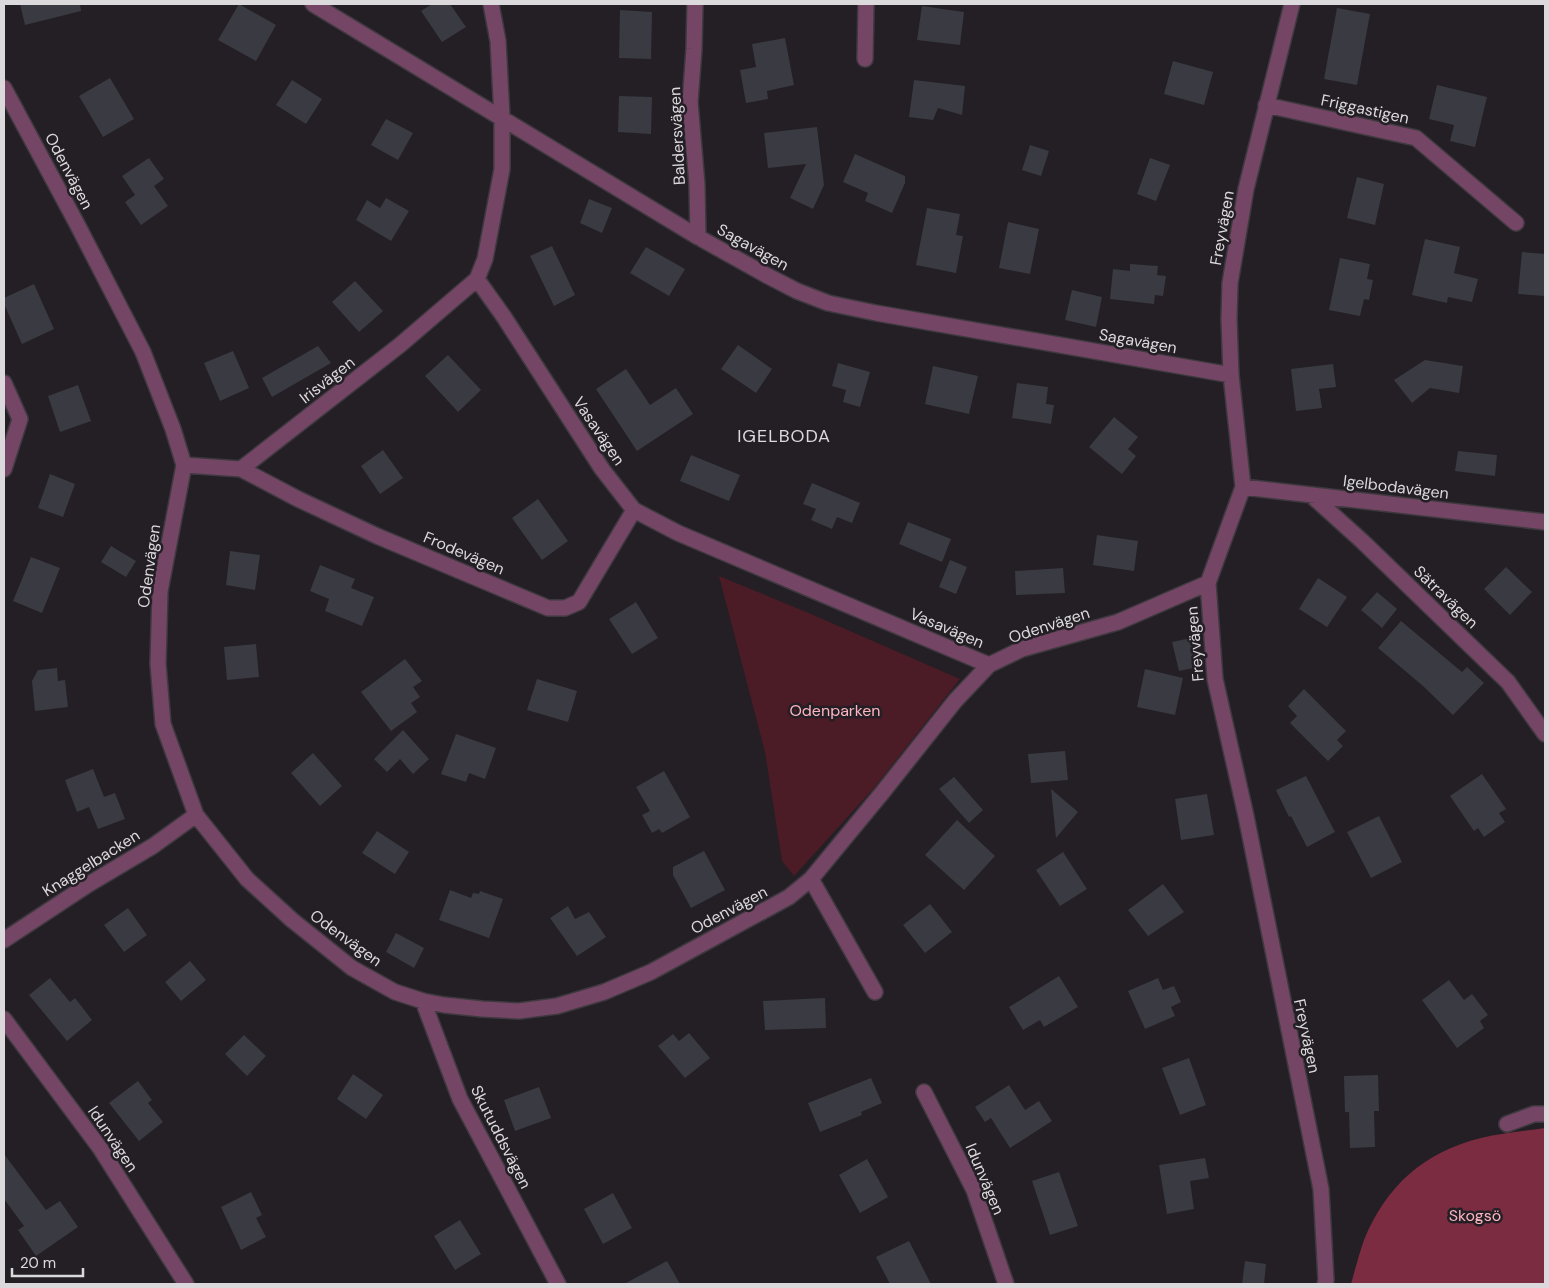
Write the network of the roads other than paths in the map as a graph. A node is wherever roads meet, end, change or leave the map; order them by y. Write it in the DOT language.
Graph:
graph roads {
  1 [pos="313,4"];
  2 [pos="491,4"];
  3 [pos="695,4"];
  4 [pos="866,4"];
  5 [pos="1292,4"];
  6 [pos="865,59"];
  7 [pos="4,88"];
  8 [pos="1266,105"];
  9 [pos="502,117"];
  10 [pos="1516,223"];
  11 [pos="698,237"];
  12 [pos="477,279"];
  13 [pos="1231,375"];
  14 [pos="4,383"];
  15 [pos="184,465"];
  16 [pos="4,469"];
  17 [pos="241,469"];
  18 [pos="1243,487"];
  19 [pos="1311,495"];
  20 [pos="634,510"];
  21 [pos="1545,522"];
  22 [pos="1208,583"];
  23 [pos="989,665"];
  24 [pos="1545,734"];
  25 [pos="196,815"];
  26 [pos="811,879"];
  27 [pos="4,940"];
  28 [pos="875,992"];
  29 [pos="423,1002"];
  30 [pos="4,1019"];
  31 [pos="924,1092"];
  32 [pos="1545,1114"];
  33 [pos="1507,1124"];
  34 [pos="186,1284"];
  35 [pos="558,1284"];
  36 [pos="1006,1284"];
  37 [pos="1325,1284"];
  1 -- 9 [label="street, Sagavägen"];
  2 -- 9 [label="street"];
  3 -- 11 [label="street, Baldersvägen"];
  4 -- 6 [label="street"];
  5 -- 8 [label="street, Freyvägen"];
  7 -- 15 [label="street, Odenvägen"];
  8 -- 10 [label="street, Friggastigen"];
  8 -- 13 [label="street, Freyvägen"];
  9 -- 11 [label="street, Sagavägen"];
  9 -- 12 [label="street"];
  11 -- 13 [label="street, Sagavägen"];
  12 -- 17 [label="street, Irisvägen"];
  12 -- 20 [label="street, Vasavägen"];
  13 -- 18 [label="street, Freyvägen"];
  14 -- 16 [label="street"];
  15 -- 17 [label="street"];
  15 -- 25 [label="street, Odenvägen"];
  17 -- 20 [label="street, Frodevägen"];
  18 -- 19 [label="street, Igelbodavägen"];
  18 -- 22 [label="street, Freyvägen"];
  19 -- 21 [label="street, Igelbodavägen"];
  19 -- 24 [label="street, Sätravägen"];
  20 -- 23 [label="street, Vasavägen"];
  22 -- 23 [label="street, Odenvägen"];
  22 -- 37 [label="street, Freyvägen"];
  23 -- 26 [label="street, Odenvägen"];
  25 -- 27 [label="street, Knaggelbacken"];
  25 -- 29 [label="street, Odenvägen"];
  26 -- 28 [label="street"];
  26 -- 29 [label="street, Odenvägen"];
  29 -- 35 [label="street, Skutuddsvägen"];
  30 -- 34 [label="street, Idunvägen"];
  31 -- 36 [label="street, Idunvägen"];
  32 -- 33 [label="street"];
}
